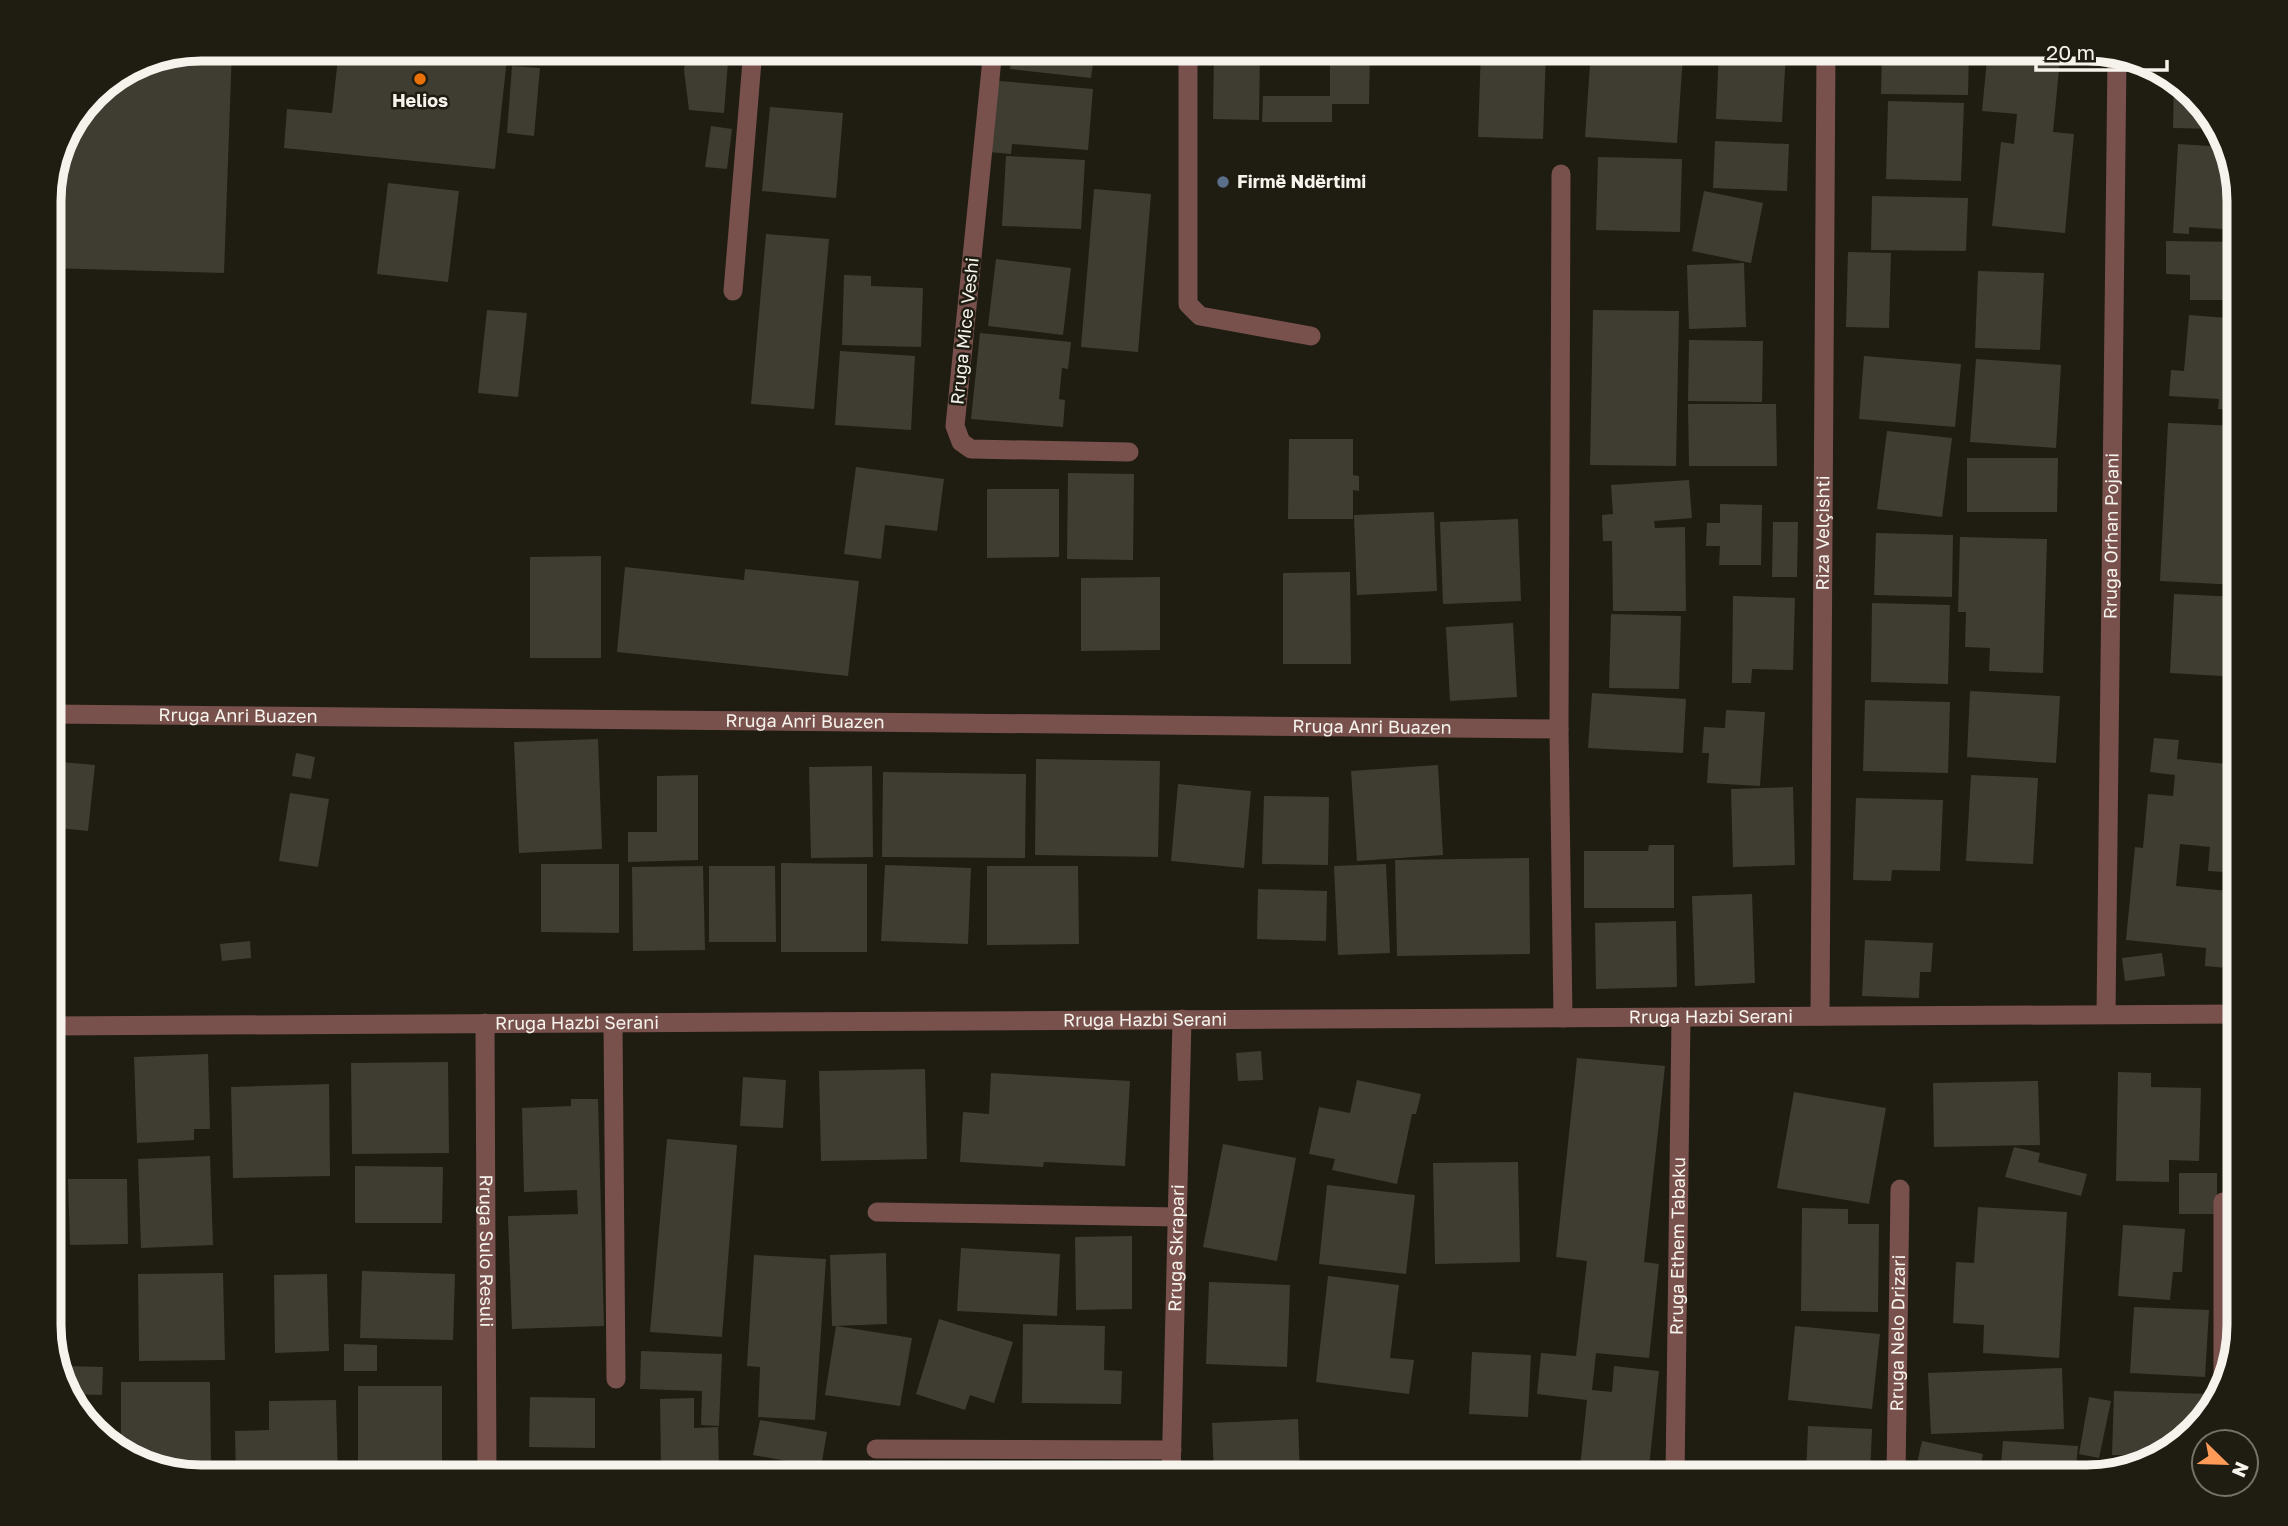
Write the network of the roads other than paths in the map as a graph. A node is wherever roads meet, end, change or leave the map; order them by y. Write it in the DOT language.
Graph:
graph roads {
  1 [pos="752,61"];
  2 [pos="992,61"];
  3 [pos="1188,61"];
  4 [pos="1825,61"];
  5 [pos="2117,65"];
  6 [pos="1561,174"];
  7 [pos="733,291"];
  8 [pos="1311,336"];
  9 [pos="1129,452"];
  10 [pos="62,714"];
  11 [pos="1559,729"];
  12 [pos="2106,1014"];
  13 [pos="2227,1014"];
  14 [pos="1820,1016"];
  15 [pos="1681,1017"];
  16 [pos="1563,1018"];
  17 [pos="1182,1019"];
  18 [pos="485,1023"];
  19 [pos="614,1023"];
  20 [pos="62,1026"];
  21 [pos="1900,1189"];
  22 [pos="2223,1202"];
  23 [pos="877,1212"];
  24 [pos="1177,1217"];
  25 [pos="2223,1356"];
  26 [pos="616,1379"];
  27 [pos="876,1449"];
  28 [pos="1172,1450"];
  29 [pos="487,1465"];
  30 [pos="1171,1465"];
  31 [pos="1675,1465"];
  32 [pos="1896,1465"];
  1 -- 7 [label="street"];
  2 -- 9 [label="street, Rruga Mice Veshi"];
  3 -- 8 [label="street"];
  4 -- 14 [label="street, Riza Velçishti"];
  5 -- 12 [label="street, Rruga Orhan Pojani"];
  6 -- 11 [label="street"];
  10 -- 11 [label="street, Rruga Anri Buazen"];
  11 -- 16 [label="street"];
  12 -- 13 [label="street, Rruga Hazbi Serani"];
  12 -- 14 [label="street, Rruga Hazbi Serani"];
  14 -- 15 [label="street, Rruga Hazbi Serani"];
  15 -- 16 [label="street, Rruga Hazbi Serani"];
  15 -- 31 [label="street, Rruga Ethem Tabaku"];
  16 -- 17 [label="street, Rruga Hazbi Serani"];
  17 -- 19 [label="street, Rruga Hazbi Serani"];
  17 -- 24 [label="street, Rruga Skrapari"];
  18 -- 19 [label="street, Rruga Hazbi Serani"];
  18 -- 20 [label="street, Rruga Hazbi Serani"];
  18 -- 29 [label="street, Rruga Sulo Resuli"];
  19 -- 26 [label="street"];
  21 -- 32 [label="street, Rruga Nelo Drizari"];
  22 -- 25 [label="street"];
  23 -- 24 [label="street"];
  24 -- 28 [label="street, Rruga Skrapari"];
  27 -- 28 [label="street"];
  28 -- 30 [label="street, Rruga Skrapari"];
}
